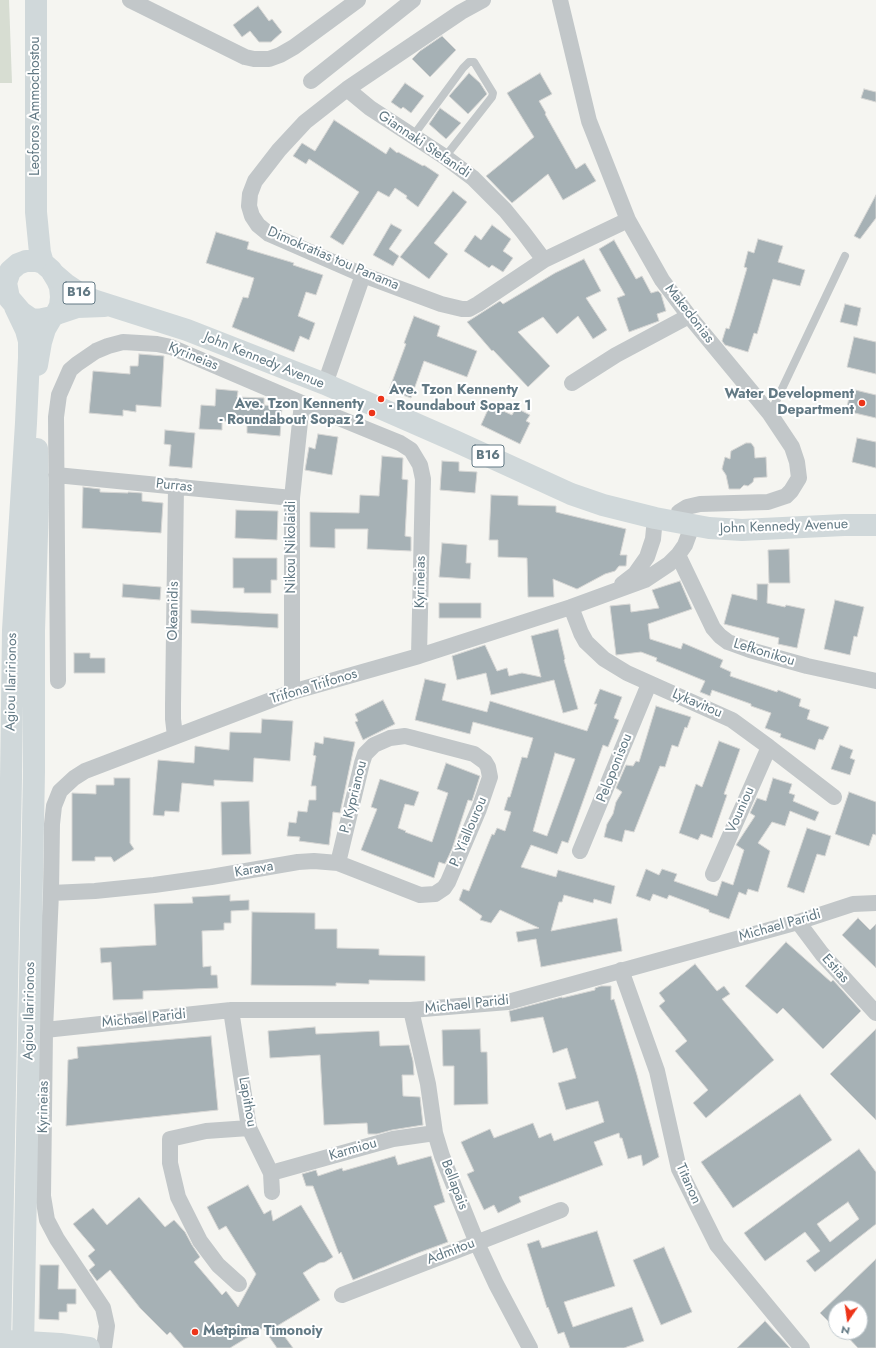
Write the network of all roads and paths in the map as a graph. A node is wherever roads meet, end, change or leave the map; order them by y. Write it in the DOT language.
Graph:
graph roads {
  1 [pos="36,0"];
  2 [pos="130,0"];
  3 [pos="358,0"];
  4 [pos="412,0"];
  5 [pos="483,0"];
  6 [pos="560,0"];
  7 [pos="311,81"];
  8 [pos="347,89"];
  9 [pos="413,136"];
  10 [pos="445,157"];
  11 [pos="36,212"];
  12 [pos="628,220"];
  13 [pos="845,256"];
  14 [pos="544,260"];
  15 [pos="48,268"];
  16 [pos="363,275"];
  17 [pos="6,278"];
  18 [pos="110,306"];
  19 [pos="15,307"];
  20 [pos="54,316"];
  21 [pos="689,316"];
  22 [pos="572,383"];
  23 [pos="325,384"];
  24 [pos="302,403"];
  25 [pos="770,414"];
  26 [pos="56,475"];
  27 [pos="176,486"];
  28 [pos="292,498"];
  29 [pos="655,518"];
  30 [pos="685,525"];
  31 [pos="876,525"];
  32 [pos="678,555"];
  33 [pos="611,592"];
  34 [pos="571,607"];
  35 [pos="419,656"];
  36 [pos="58,681"];
  37 [pos="876,681"];
  38 [pos="649,684"];
  39 [pos="292,692"];
  40 [pos="176,736"];
  41 [pos="769,746"];
  42 [pos="34,772"];
  43 [pos="489,780"];
  44 [pos="6,781"];
  45 [pos="834,796"];
  46 [pos="52,824"];
  47 [pos="580,852"];
  48 [pos="338,863"];
  49 [pos="714,874"];
  50 [pos="448,882"];
  51 [pos="51,893"];
  52 [pos="876,903"];
  53 [pos="798,922"];
  54 [pos="621,970"];
  55 [pos="231,1010"];
  56 [pos="411,1010"];
  57 [pos="876,1013"];
  58 [pos="45,1030"];
  59 [pos="250,1128"];
  60 [pos="435,1133"];
  61 [pos="2,1135"];
  62 [pos="271,1173"];
  63 [pos="272,1192"];
  64 [pos="561,1210"];
  65 [pos="476,1243"];
  66 [pos="239,1284"];
  67 [pos="342,1295"];
  68 [pos="0,1341"];
  69 [pos="23,1345"];
  70 [pos="0,1348"];
  71 [pos="89,1348"];
  72 [pos="104,1348"];
  73 [pos="530,1348"];
  74 [pos="802,1348"];
  1 -- 11 [label="main road, Leoforos Ammochostou"];
  2 -- 3 [label="street"];
  4 -- 7 [label="street"];
  5 -- 8 [label="street, Dimokratias tou Panama"];
  6 -- 12 [label="street, Makedonias"];
  8 -- 9 [label="street, Giannaki Stefanidi"];
  8 -- 16 [label="street, Dimokratias tou Panama"];
  9 -- 10 [label="street, Giannaki Stefanidi"];
  9 -- 10 [label="lane"];
  10 -- 14 [label="street, Giannaki Stefanidi"];
  11 -- 15 [label="main road, Leoforos Ammochostou"];
  11 -- 17 [label="main road, Leoforos Ammochostou"];
  12 -- 14 [label="street, Dimokratias tou Panama"];
  12 -- 21 [label="street, Makedonias"];
  13 -- 25 [label="lane"];
  14 -- 16 [label="street, Dimokratias tou Panama"];
  15 -- 17 [label="main road"];
  15 -- 18 [label="main road, John Kennedy Avenue / B16"];
  15 -- 20 [label="main road"];
  16 -- 23 [label="street"];
  17 -- 19 [label="main road"];
  18 -- 20 [label="main road, John Kennedy Avenue / B16"];
  18 -- 23 [label="main road, John Kennedy Avenue / B16"];
  19 -- 20 [label="main road"];
  19 -- 44 [label="main road, Agiou Ilaririonos"];
  20 -- 42 [label="main road, Agiou Ilaririonos"];
  21 -- 22 [label="street"];
  21 -- 25 [label="street, Makedonias"];
  23 -- 29 [label="main road, John Kennedy Avenue / B16"];
  24 -- 26 [label="street, Kyrineias"];
  24 -- 28 [label="street, Nikou Nikolaidi"];
  24 -- 35 [label="street, Kyrineias"];
  25 -- 30 [label="street, Makedonias"];
  26 -- 27 [label="street, Purras"];
  26 -- 36 [label="street, Kyrineias"];
  27 -- 28 [label="street, Purras"];
  27 -- 40 [label="street, Okeanidis"];
  28 -- 39 [label="street, Nikou Nikolaidi"];
  29 -- 30 [label="main road, John Kennedy Avenue / B16"];
  29 -- 33 [label="street, Trifona Trifonos"];
  30 -- 31 [label="main road, John Kennedy Avenue / B16"];
  30 -- 32 [label="street, Trifona Trifonos"];
  32 -- 33 [label="street, Trifona Trifonos"];
  32 -- 37 [label="street, Lefkonikou"];
  33 -- 34 [label="street, Trifona Trifonos"];
  34 -- 35 [label="street, Trifona Trifonos"];
  34 -- 38 [label="street, Lykavitou"];
  35 -- 39 [label="street, Trifona Trifonos"];
  38 -- 41 [label="street, Lykavitou"];
  38 -- 47 [label="street, Peloponisou"];
  39 -- 40 [label="street, Trifona Trifonos"];
  40 -- 46 [label="street, Trifona Trifonos"];
  41 -- 45 [label="street, Lykavitou"];
  41 -- 49 [label="street, Vouniou"];
  42 -- 44 [label="street"];
  42 -- 69 [label="main road, Agiou Ilaririonos"];
  43 -- 48 [label="street, P. Kyprianou"];
  43 -- 50 [label="street, P. Yiallourou"];
  44 -- 61 [label="main road, Agiou Ilaririonos"];
  46 -- 51 [label="street, Kyrineias"];
  48 -- 50 [label="street, Karava"];
  48 -- 51 [label="street, Karava"];
  51 -- 58 [label="street, Kyrineias"];
  52 -- 53 [label="street, Michael Paridi"];
  53 -- 54 [label="street, Michael Paridi"];
  53 -- 57 [label="street, Estias"];
  54 -- 56 [label="street, Michael Paridi"];
  54 -- 74 [label="street, Titanon"];
  55 -- 56 [label="street, Michael Paridi"];
  55 -- 58 [label="street, Michael Paridi"];
  55 -- 59 [label="street, Lapithou"];
  56 -- 60 [label="street, Bellapais"];
  58 -- 72 [label="street, Kyrineias"];
  59 -- 62 [label="street, Lapithou"];
  59 -- 66 [label="street"];
  60 -- 62 [label="street, Karmiou"];
  60 -- 65 [label="street, Bellapais"];
  61 -- 68 [label="main road, Agiou Ilaririonos"];
  62 -- 63 [label="street, Lapithou"];
  64 -- 65 [label="street, Admitou"];
  65 -- 67 [label="street, Admitou"];
  65 -- 73 [label="street, Bellapais"];
  68 -- 69 [label="main road"];
  68 -- 70 [label="main road, Agiou Ilaririonos"];
  69 -- 71 [label="main road"];
}
